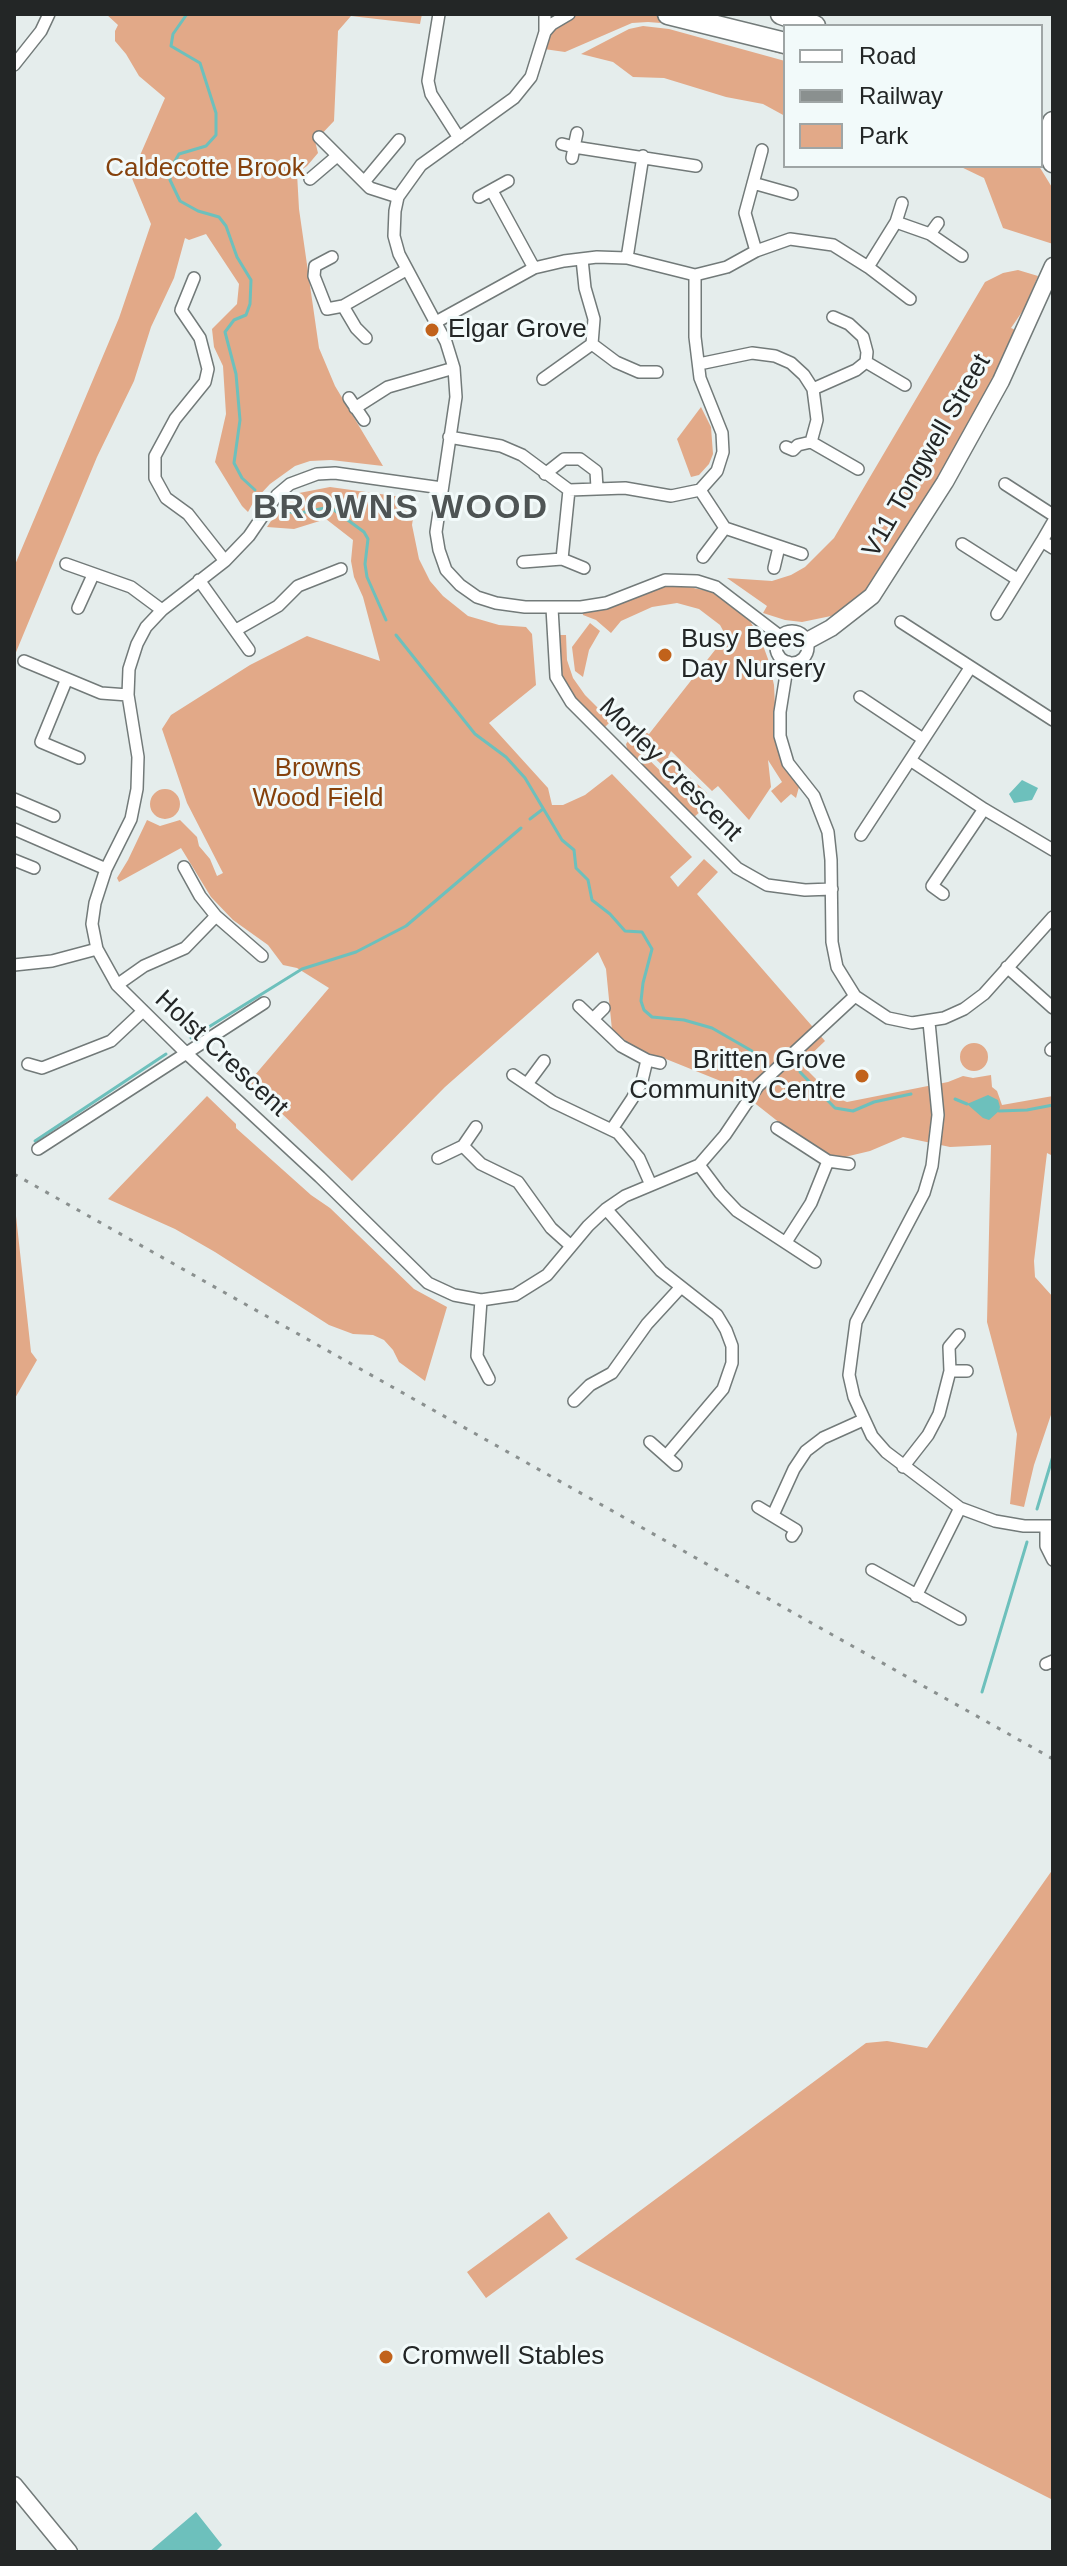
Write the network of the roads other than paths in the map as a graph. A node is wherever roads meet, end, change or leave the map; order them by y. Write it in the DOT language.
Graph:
graph roads {
  1 [pos="49,14"];
  2 [pos="439,14"];
  3 [pos="545,14"];
  4 [pos="569,14"];
  5 [pos="668,14"];
  6 [pos="781,14"];
  7 [pos="809,24"];
  8 [pos="545,32"];
  9 [pos="783,43"];
  10 [pos="14,65"];
  11 [pos="1053,122"];
  12 [pos="577,133"];
  13 [pos="319,137"];
  14 [pos="459,138"];
  15 [pos="399,140"];
  16 [pos="762,150"];
  17 [pos="337,156"];
  18 [pos="643,156"];
  19 [pos="1053,163"];
  20 [pos="696,166"];
  21 [pos="310,179"];
  22 [pos="508,181"];
  23 [pos="364,182"];
  24 [pos="753,183"];
  25 [pos="492,191"];
  26 [pos="792,194"];
  27 [pos="398,197"];
  28 [pos="479,197"];
  29 [pos="902,203"];
  30 [pos="896,222"];
  31 [pos="938,223"];
  32 [pos="930,234"];
  33 [pos="756,251"];
  34 [pos="962,256"];
  35 [pos="332,257"];
  36 [pos="627,258"];
  37 [pos="582,259"];
  38 [pos="868,267"];
  39 [pos="534,268"];
  40 [pos="406,270"];
  41 [pos="1050,272"];
  42 [pos="695,275"];
  43 [pos="194,278"];
  44 [pos="910,299"];
  45 [pos="343,306"];
  46 [pos="833,317"];
  47 [pos="436,322"];
  48 [pos="366,338"];
  49 [pos="592,344"];
  50 [pos="866,362"];
  51 [pos="699,364"];
  52 [pos="454,368"];
  53 [pos="657,372"];
  54 [pos="543,379"];
  55 [pos="905,385"];
  56 [pos="813,389"];
  57 [pos="364,420"];
  58 [pos="449,437"];
  59 [pos="811,442"];
  60 [pos="786,447"];
  61 [pos="858,469"];
  62 [pos="545,474"];
  63 [pos="1005,484"];
  64 [pos="442,488"];
  65 [pos="597,488"];
  66 [pos="569,490"];
  67 [pos="700,490"];
  68 [pos="1053,515"];
  69 [pos="1053,522"];
  70 [pos="725,528"];
  71 [pos="962,544"];
  72 [pos="1048,544"];
  73 [pos="779,547"];
  74 [pos="802,554"];
  75 [pos="703,557"];
  76 [pos="562,559"];
  77 [pos="225,561"];
  78 [pos="523,562"];
  79 [pos="66,564"];
  80 [pos="584,568"];
  81 [pos="774,568"];
  82 [pos="341,569"];
  83 [pos="326,574"];
  84 [pos="93,575"];
  85 [pos="1017,579"];
  86 [pos="199,580"];
  87 [pos="332,588"];
  88 [pos="78,608"];
  89 [pos="552,608"];
  90 [pos="162,610"];
  91 [pos="997,614"];
  92 [pos="901,622"];
  93 [pos="236,630"];
  94 [pos="780,636"];
  95 [pos="807,641"];
  96 [pos="249,650"];
  97 [pos="24,661"];
  98 [pos="788,662"];
  99 [pos="970,668"];
  100 [pos="66,681"];
  101 [pos="128,695"];
  102 [pos="860,697"];
  103 [pos="1053,720"];
  104 [pos="923,739"];
  105 [pos="79,758"];
  106 [pos="910,760"];
  107 [pos="15,803"];
  108 [pos="984,809"];
  109 [pos="54,816"];
  110 [pos="14,829"];
  111 [pos="861,835"];
  112 [pos="1053,850"];
  113 [pos="14,860"];
  114 [pos="184,867"];
  115 [pos="34,868"];
  116 [pos="106,869"];
  117 [pos="832,889"];
  118 [pos="943,894"];
  119 [pos="216,916"];
  120 [pos="1053,917"];
  121 [pos="97,949"];
  122 [pos="262,956"];
  123 [pos="14,965"];
  124 [pos="1007,967"];
  125 [pos="117,985"];
  126 [pos="855,996"];
  127 [pos="264,1003"];
  128 [pos="579,1006"];
  129 [pos="604,1008"];
  130 [pos="1053,1008"];
  131 [pos="143,1011"];
  132 [pos="594,1018"];
  133 [pos="929,1022"];
  134 [pos="185,1052"];
  135 [pos="544,1061"];
  136 [pos="28,1064"];
  137 [pos="42,1068"];
  138 [pos="513,1075"];
  139 [pos="48,1079"];
  140 [pos="527,1084"];
  141 [pos="82,1121"];
  142 [pos="476,1127"];
  143 [pos="777,1128"];
  144 [pos="612,1129"];
  145 [pos="92,1131"];
  146 [pos="463,1146"];
  147 [pos="38,1149"];
  148 [pos="438,1158"];
  149 [pos="828,1161"];
  150 [pos="849,1164"];
  151 [pos="699,1165"];
  152 [pos="651,1185"];
  153 [pos="606,1209"];
  154 [pos="786,1242"];
  155 [pos="571,1246"];
  156 [pos="815,1262"];
  157 [pos="681,1287"];
  158 [pos="481,1300"];
  159 [pos="959,1335"];
  160 [pos="950,1371"];
  161 [pos="967,1371"];
  162 [pos="489,1379"];
  163 [pos="574,1401"];
  164 [pos="863,1420"];
  165 [pos="650,1442"];
  166 [pos="667,1455"];
  167 [pos="676,1465"];
  168 [pos="903,1467"];
  169 [pos="758,1507"];
  170 [pos="960,1508"];
  171 [pos="773,1515"];
  172 [pos="1049,1527"];
  173 [pos="792,1536"];
  174 [pos="1053,1560"];
  175 [pos="872,1570"];
  176 [pos="916,1596"];
  177 [pos="960,1619"];
  178 [pos="14,2485"];
  179 [pos="69,2552"];
  1 -- 10 [label="street"];
  2 -- 14 [label="street"];
  3 -- 8 [label="street"];
  4 -- 8 [label="street"];
  5 -- 9 [label="highway"];
  6 -- 7 [label="highway"];
  8 -- 14 [label="street"];
  11 -- 19 [label="highway"];
  12 -- 18 [label="street"];
  13 -- 17 [label="street"];
  14 -- 27 [label="street"];
  15 -- 23 [label="street"];
  16 -- 24 [label="street"];
  17 -- 21 [label="street"];
  17 -- 23 [label="street"];
  18 -- 20 [label="street"];
  18 -- 36 [label="street"];
  22 -- 25 [label="street"];
  23 -- 27 [label="street"];
  24 -- 26 [label="street"];
  24 -- 33 [label="street"];
  25 -- 28 [label="street"];
  25 -- 39 [label="street"];
  27 -- 40 [label="street"];
  29 -- 30 [label="street"];
  30 -- 32 [label="street"];
  30 -- 38 [label="street"];
  31 -- 32 [label="street"];
  32 -- 34 [label="street"];
  33 -- 38 [label="street"];
  33 -- 42 [label="street"];
  35 -- 45 [label="street"];
  36 -- 37 [label="street"];
  36 -- 42 [label="street"];
  37 -- 39 [label="street"];
  37 -- 49 [label="street"];
  38 -- 44 [label="street"];
  39 -- 47 [label="street"];
  40 -- 45 [label="street"];
  40 -- 47 [label="street"];
  41 -- 95 [label="street, V11 Tongwell Street"];
  42 -- 51 [label="street"];
  43 -- 77 [label="street"];
  45 -- 48 [label="street"];
  46 -- 50 [label="street"];
  47 -- 52 [label="street"];
  49 -- 53 [label="street"];
  49 -- 54 [label="street"];
  50 -- 55 [label="street"];
  50 -- 56 [label="street"];
  51 -- 56 [label="street"];
  51 -- 67 [label="street"];
  52 -- 57 [label="street"];
  52 -- 58 [label="street"];
  56 -- 59 [label="street"];
  58 -- 62 [label="street"];
  58 -- 64 [label="street"];
  59 -- 60 [label="street"];
  59 -- 61 [label="street"];
  62 -- 65 [label="street"];
  62 -- 66 [label="street"];
  63 -- 68 [label="street"];
  64 -- 77 [label="street, Holst Crescent"];
  64 -- 89 [label="street"];
  65 -- 66 [label="street"];
  65 -- 67 [label="street"];
  66 -- 76 [label="street"];
  67 -- 70 [label="street"];
  69 -- 72 [label="street"];
  70 -- 73 [label="street"];
  70 -- 75 [label="street"];
  71 -- 85 [label="street"];
  72 -- 85 [label="street"];
  73 -- 74 [label="street"];
  73 -- 81 [label="street"];
  76 -- 78 [label="street"];
  76 -- 80 [label="street"];
  77 -- 86 [label="street, Holst Crescent"];
  79 -- 84 [label="street"];
  82 -- 83 [label="street"];
  83 -- 87 [label="street"];
  83 -- 93 [label="street"];
  84 -- 88 [label="street"];
  84 -- 90 [label="street"];
  85 -- 91 [label="street"];
  86 -- 90 [label="street, Holst Crescent"];
  86 -- 93 [label="street"];
  89 -- 94 [label="street"];
  89 -- 117 [label="street, Morley Crescent"];
  90 -- 101 [label="street, Holst Crescent"];
  92 -- 99 [label="street"];
  93 -- 96 [label="street"];
  94 -- 95 [label="street"];
  94 -- 98 [label="street"];
  95 -- 98 [label="street"];
  97 -- 100 [label="street"];
  98 -- 117 [label="street"];
  99 -- 103 [label="street"];
  99 -- 104 [label="street"];
  100 -- 101 [label="street"];
  100 -- 105 [label="street"];
  101 -- 116 [label="street, Holst Crescent"];
  102 -- 104 [label="street"];
  104 -- 106 [label="street"];
  106 -- 108 [label="street"];
  106 -- 111 [label="street"];
  107 -- 109 [label="street"];
  108 -- 112 [label="street"];
  108 -- 118 [label="street"];
  110 -- 116 [label="street"];
  113 -- 115 [label="street"];
  114 -- 119 [label="street"];
  116 -- 121 [label="street, Holst Crescent"];
  117 -- 126 [label="street"];
  119 -- 122 [label="street"];
  119 -- 125 [label="street"];
  120 -- 124 [label="street"];
  121 -- 123 [label="street"];
  121 -- 125 [label="street, Holst Crescent"];
  124 -- 130 [label="street"];
  124 -- 133 [label="street"];
  125 -- 131 [label="street, Holst Crescent"];
  126 -- 133 [label="street"];
  126 -- 151 [label="street, Holst Crescent"];
  127 -- 134 [label="street"];
  128 -- 132 [label="street"];
  129 -- 132 [label="street"];
  131 -- 134 [label="street, Holst Crescent"];
  131 -- 137 [label="street"];
  132 -- 144 [label="street"];
  133 -- 164 [label="street"];
  134 -- 141 [label="street"];
  134 -- 158 [label="street, Holst Crescent"];
  135 -- 140 [label="street"];
  136 -- 137 [label="street"];
  137 -- 139 [label="street"];
  138 -- 140 [label="street"];
  140 -- 144 [label="street"];
  141 -- 145 [label="street"];
  141 -- 147 [label="street"];
  142 -- 146 [label="street"];
  143 -- 149 [label="street"];
  144 -- 152 [label="street"];
  146 -- 148 [label="street"];
  146 -- 155 [label="street"];
  149 -- 150 [label="street"];
  149 -- 154 [label="street"];
  151 -- 152 [label="street, Holst Crescent"];
  151 -- 154 [label="street"];
  152 -- 153 [label="street, Holst Crescent"];
  153 -- 155 [label="street, Holst Crescent"];
  153 -- 157 [label="street"];
  154 -- 156 [label="street"];
  155 -- 158 [label="street, Holst Crescent"];
  157 -- 163 [label="street"];
  157 -- 166 [label="street"];
  158 -- 162 [label="street"];
  159 -- 160 [label="street"];
  160 -- 161 [label="street"];
  160 -- 168 [label="street"];
  164 -- 168 [label="street"];
  164 -- 171 [label="street"];
  165 -- 166 [label="street"];
  166 -- 167 [label="street"];
  168 -- 170 [label="street"];
  169 -- 171 [label="street"];
  170 -- 172 [label="street"];
  170 -- 176 [label="street"];
  171 -- 173 [label="street"];
  172 -- 174 [label="street"];
  175 -- 176 [label="street"];
  176 -- 177 [label="street"];
  178 -- 179 [label="street"];
}
